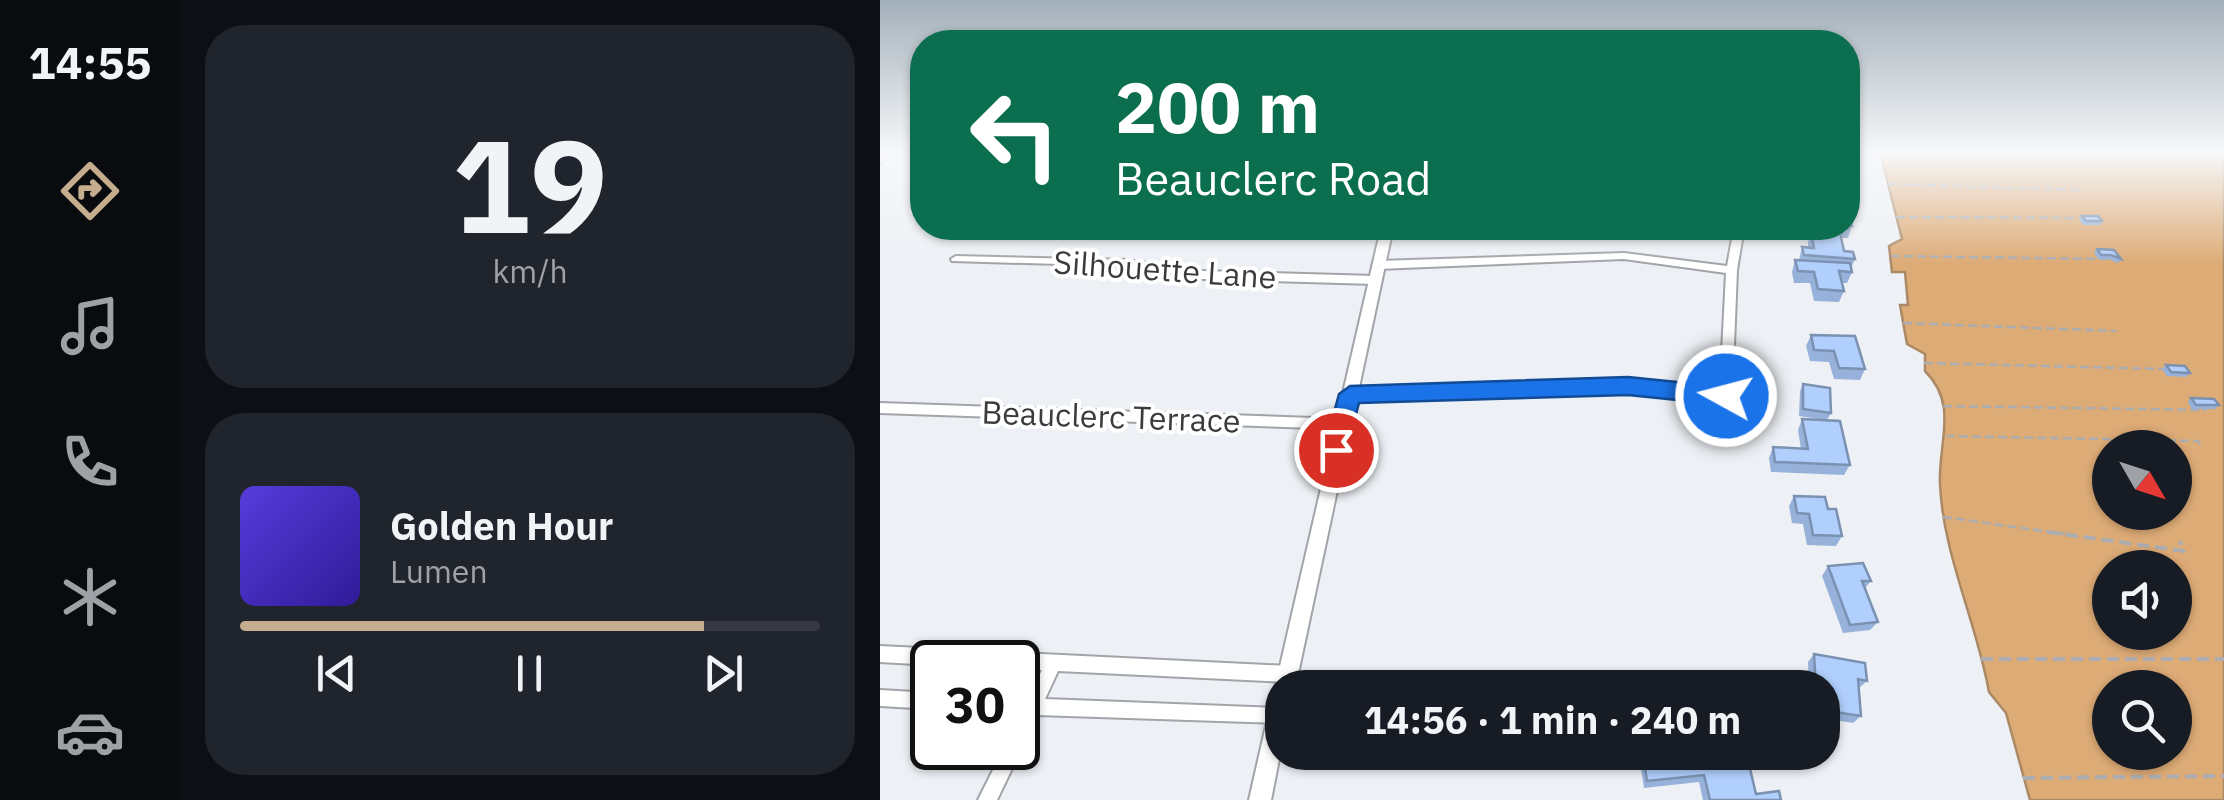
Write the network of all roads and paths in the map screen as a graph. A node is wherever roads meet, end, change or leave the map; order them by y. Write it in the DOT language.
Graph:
graph roads {
  1 [pos="2058,189"];
  2 [pos="2079,190"];
  3 [pos="1896,217"];
  4 [pos="2086,218"];
  5 [pos="1384,240"];
  6 [pos="1737,240"];
  7 [pos="1891,256"];
  8 [pos="956,258"];
  9 [pos="2109,259"];
  10 [pos="1732,270"];
  11 [pos="1376,272"];
  12 [pos="1903,323"];
  13 [pos="2116,331"];
  14 [pos="1924,363"];
  15 [pos="2176,369"];
  16 [pos="1350,394"];
  17 [pos="1943,406"];
  18 [pos="880,408"];
  19 [pos="2207,410"];
  20 [pos="1342,424"];
  21 [pos="1946,436"];
  22 [pos="2202,446"];
  23 [pos="1943,517"];
  24 [pos="2180,541"];
  25 [pos="880,654"];
  26 [pos="1980,659"];
  27 [pos="2224,659"];
  28 [pos="1054,662"];
  29 [pos="1289,670"];
  30 [pos="1265,678"];
  31 [pos="1040,683"];
  32 [pos="880,698"];
  33 [pos="910,700"];
  34 [pos="1040,706"];
  35 [pos="1265,708"];
  36 [pos="1002,770"];
  37 [pos="1267,770"];
  38 [pos="2224,776"];
  39 [pos="2022,778"];
  40 [pos="988,800"];
  41 [pos="1260,800"];
  1 -- 2 [label="path"];
  3 -- 4 [label="path"];
  5 -- 11 [label="street"];
  6 -- 10 [label="street"];
  7 -- 9 [label="path"];
  8 -- 11 [label="street, Silhouette Lane"];
  10 -- 11 [label="street, Silhouette Lane"];
  10 -- 16 [label="street"];
  11 -- 16 [label="street"];
  12 -- 13 [label="path"];
  14 -- 15 [label="path"];
  16 -- 20 [label="street"];
  17 -- 19 [label="path"];
  18 -- 20 [label="street, Beauclerc Terrace"];
  20 -- 29 [label="street"];
  21 -- 22 [label="path"];
  23 -- 24 [label="path"];
  25 -- 28 [label="street"];
  26 -- 27 [label="path"];
  28 -- 30 [label="street"];
  28 -- 31 [label="street"];
  32 -- 33 [label="street"];
  34 -- 35 [label="street"];
  36 -- 40 [label="street"];
  37 -- 41 [label="street"];
  38 -- 39 [label="path"];
}
